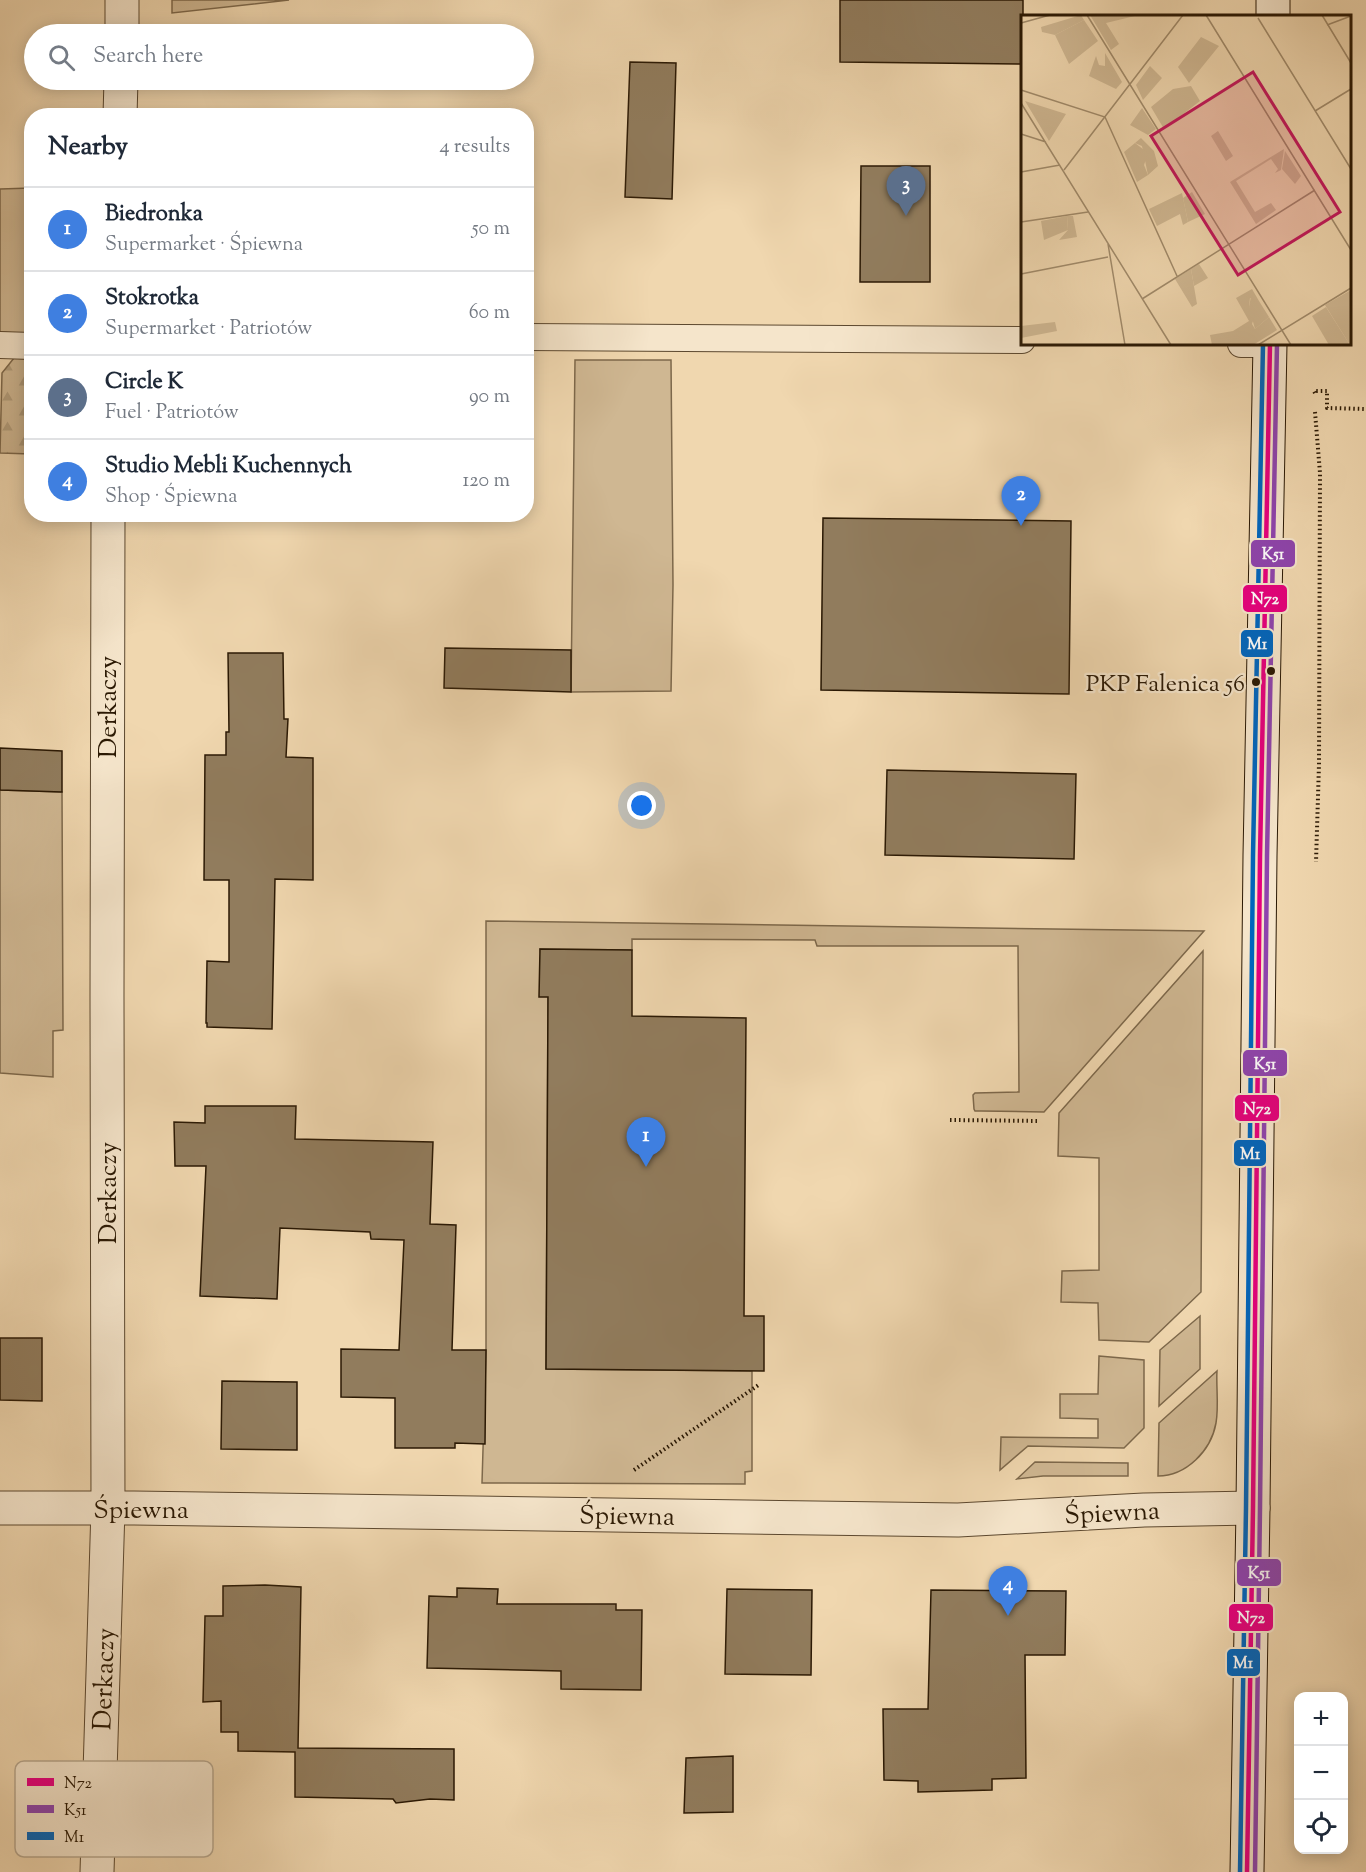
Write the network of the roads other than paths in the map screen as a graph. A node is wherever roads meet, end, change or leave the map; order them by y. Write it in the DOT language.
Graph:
graph roads {
  1 [pos="122,0"];
  2 [pos="122,24"];
  3 [pos="121,90"];
  4 [pos="120,108"];
  5 [pos="534,337"];
  6 [pos="1021,340"];
  7 [pos="0,345"];
  8 [pos="1261,345"];
  9 [pos="24,346"];
  10 [pos="108,522"];
  11 [pos="0,1508"];
  12 [pos="108,1508"];
  13 [pos="1253,1508"];
  14 [pos="100,1761"];
  15 [pos="97,1857"];
  16 [pos="97,1872"];
  17 [pos="1247,1872"];
  1 -- 2 [label="street"];
  3 -- 4 [label="street"];
  5 -- 6 [label="lane"];
  7 -- 9 [label="lane"];
  8 -- 13 [label="street"];
  10 -- 12 [label="street, Derkaczy"];
  11 -- 12 [label="street, Śpiewna"];
  12 -- 13 [label="street, Śpiewna"];
  12 -- 14 [label="street, Derkaczy"];
  13 -- 17 [label="street"];
  15 -- 16 [label="street, Derkaczy"];
}
